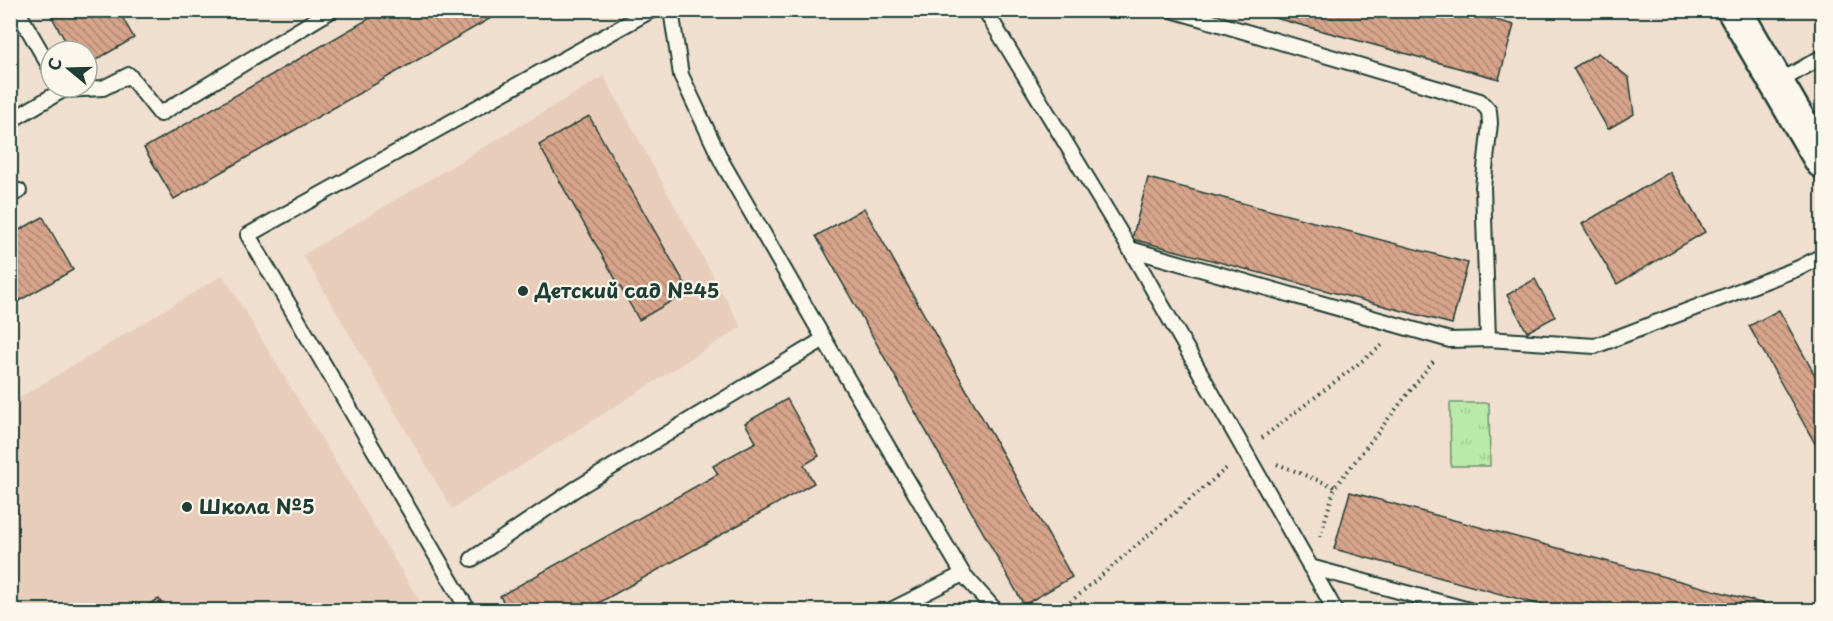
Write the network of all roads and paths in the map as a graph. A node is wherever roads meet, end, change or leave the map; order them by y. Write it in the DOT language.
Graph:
graph roads {
  1 [pos="17,10"];
  2 [pos="332,10"];
  3 [pos="652,10"];
  4 [pos="671,10"];
  5 [pos="985,10"];
  6 [pos="1172,10"];
  7 [pos="1734,10"];
  8 [pos="39,48"];
  9 [pos="1822,57"];
  10 [pos="1777,82"];
  11 [pos="99,88"];
  12 [pos="46,99"];
  13 [pos="10,121"];
  14 [pos="1822,161"];
  15 [pos="1130,249"];
  16 [pos="1822,256"];
  17 [pos="824,339"];
  18 [pos="1450,339"];
  19 [pos="1488,339"];
  20 [pos="1245,452"];
  21 [pos="1335,487"];
  22 [pos="472,559"];
  23 [pos="1310,567"];
  24 [pos="963,574"];
  25 [pos="468,610"];
  26 [pos="891,610"];
  27 [pos="995,610"];
  28 [pos="1335,610"];
  29 [pos="1469,610"];
  1 -- 8 [label="lane"];
  2 -- 11 [label="lane"];
  3 -- 25 [label="lane"];
  4 -- 17 [label="lane"];
  5 -- 15 [label="lane"];
  6 -- 19 [label="lane"];
  7 -- 10 [label="main road"];
  9 -- 10 [label="lane"];
  10 -- 14 [label="main road"];
  12 -- 13 [label="lane"];
  15 -- 18 [label="lane"];
  15 -- 20 [label="lane"];
  16 -- 19 [label="lane"];
  17 -- 22 [label="lane"];
  17 -- 24 [label="lane"];
  18 -- 19 [label="lane"];
  18 -- 21 [label="path"];
  20 -- 21 [label="path"];
  20 -- 23 [label="lane"];
  21 -- 23 [label="path"];
  23 -- 28 [label="lane"];
  23 -- 29 [label="lane"];
  24 -- 26 [label="lane"];
  24 -- 27 [label="lane"];
}
